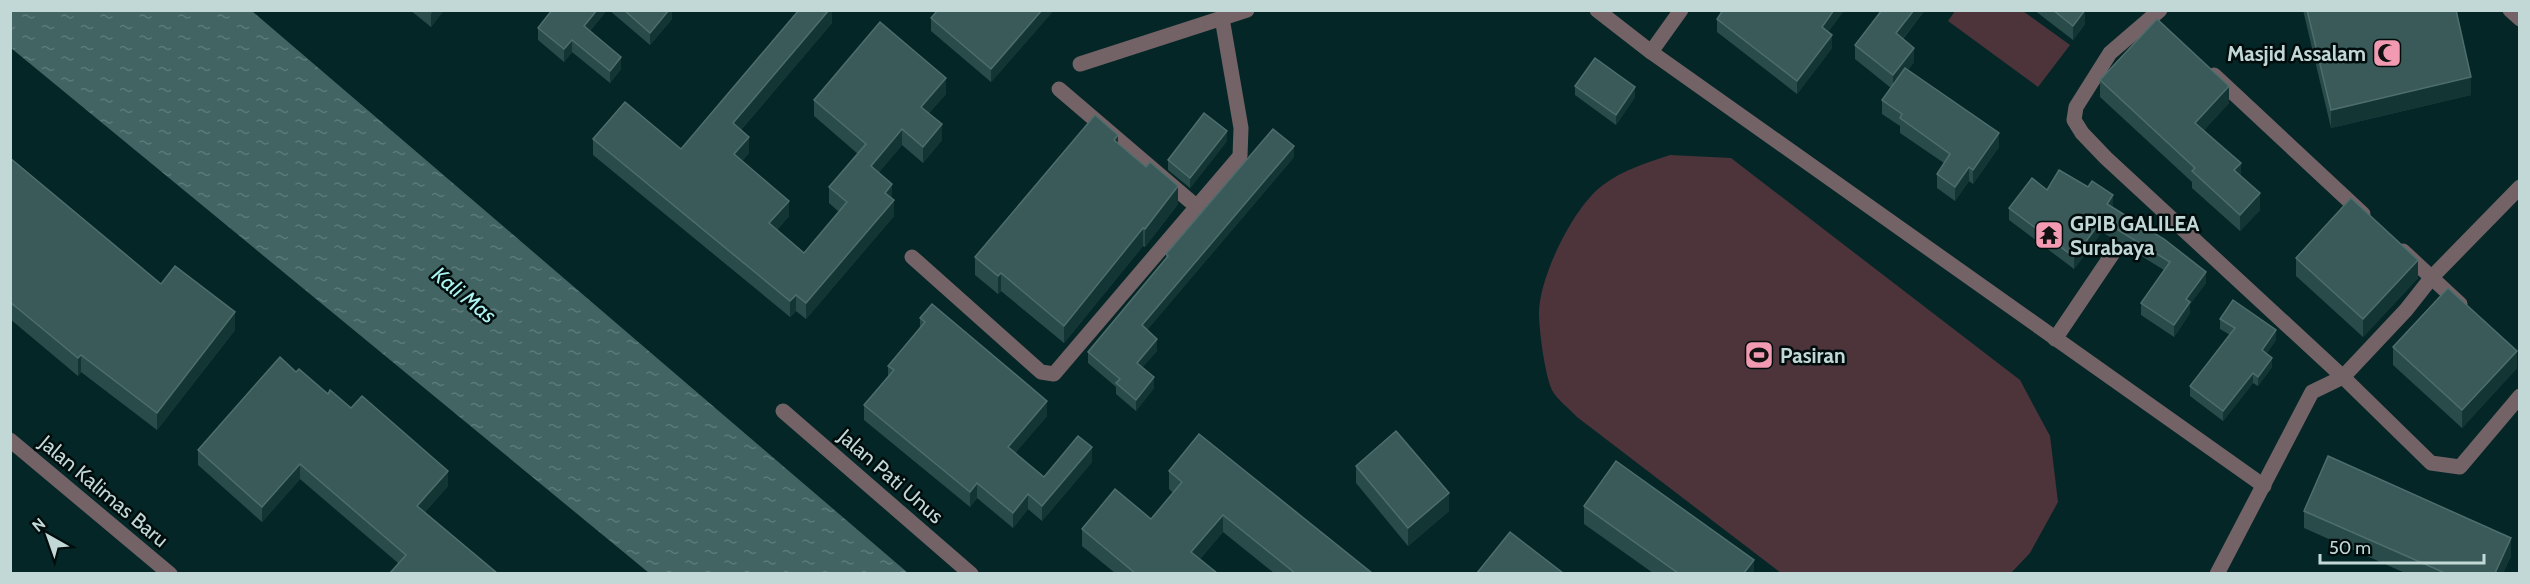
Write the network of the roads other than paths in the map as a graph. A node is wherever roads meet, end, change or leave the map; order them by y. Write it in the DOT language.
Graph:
graph roads {
  1 [pos="1246,10"];
  2 [pos="1598,10"];
  3 [pos="1681,10"];
  4 [pos="2510,10"];
  5 [pos="1222,18"];
  6 [pos="2158,18"];
  7 [pos="2520,19"];
  8 [pos="1651,52"];
  9 [pos="1080,64"];
  10 [pos="2205,66"];
  11 [pos="1059,89"];
  12 [pos="2520,188"];
  13 [pos="1197,207"];
  14 [pos="2371,220"];
  15 [pos="2388,237"];
  16 [pos="2115,250"];
  17 [pos="912,257"];
  18 [pos="2432,277"];
  19 [pos="2476,318"];
  20 [pos="2055,339"];
  21 [pos="2343,377"];
  22 [pos="2520,396"];
  23 [pos="783,411"];
  24 [pos="10,440"];
  25 [pos="2264,486"];
  26 [pos="170,573"];
  27 [pos="971,573"];
  28 [pos="2217,573"];
  1 -- 5 [label="street"];
  2 -- 8 [label="street"];
  3 -- 8 [label="street"];
  4 -- 7 [label="street"];
  5 -- 9 [label="street"];
  5 -- 13 [label="street"];
  6 -- 21 [label="street"];
  8 -- 20 [label="street"];
  10 -- 14 [label="street"];
  11 -- 13 [label="street"];
  12 -- 18 [label="street"];
  13 -- 17 [label="street"];
  15 -- 18 [label="street"];
  16 -- 20 [label="street"];
  18 -- 19 [label="street"];
  18 -- 21 [label="street"];
  20 -- 25 [label="street"];
  21 -- 22 [label="street"];
  21 -- 25 [label="street"];
  23 -- 27 [label="street, Jalan Pati Unus"];
  24 -- 26 [label="street, Jalan Kalimas Baru"];
  25 -- 28 [label="street"];
}
